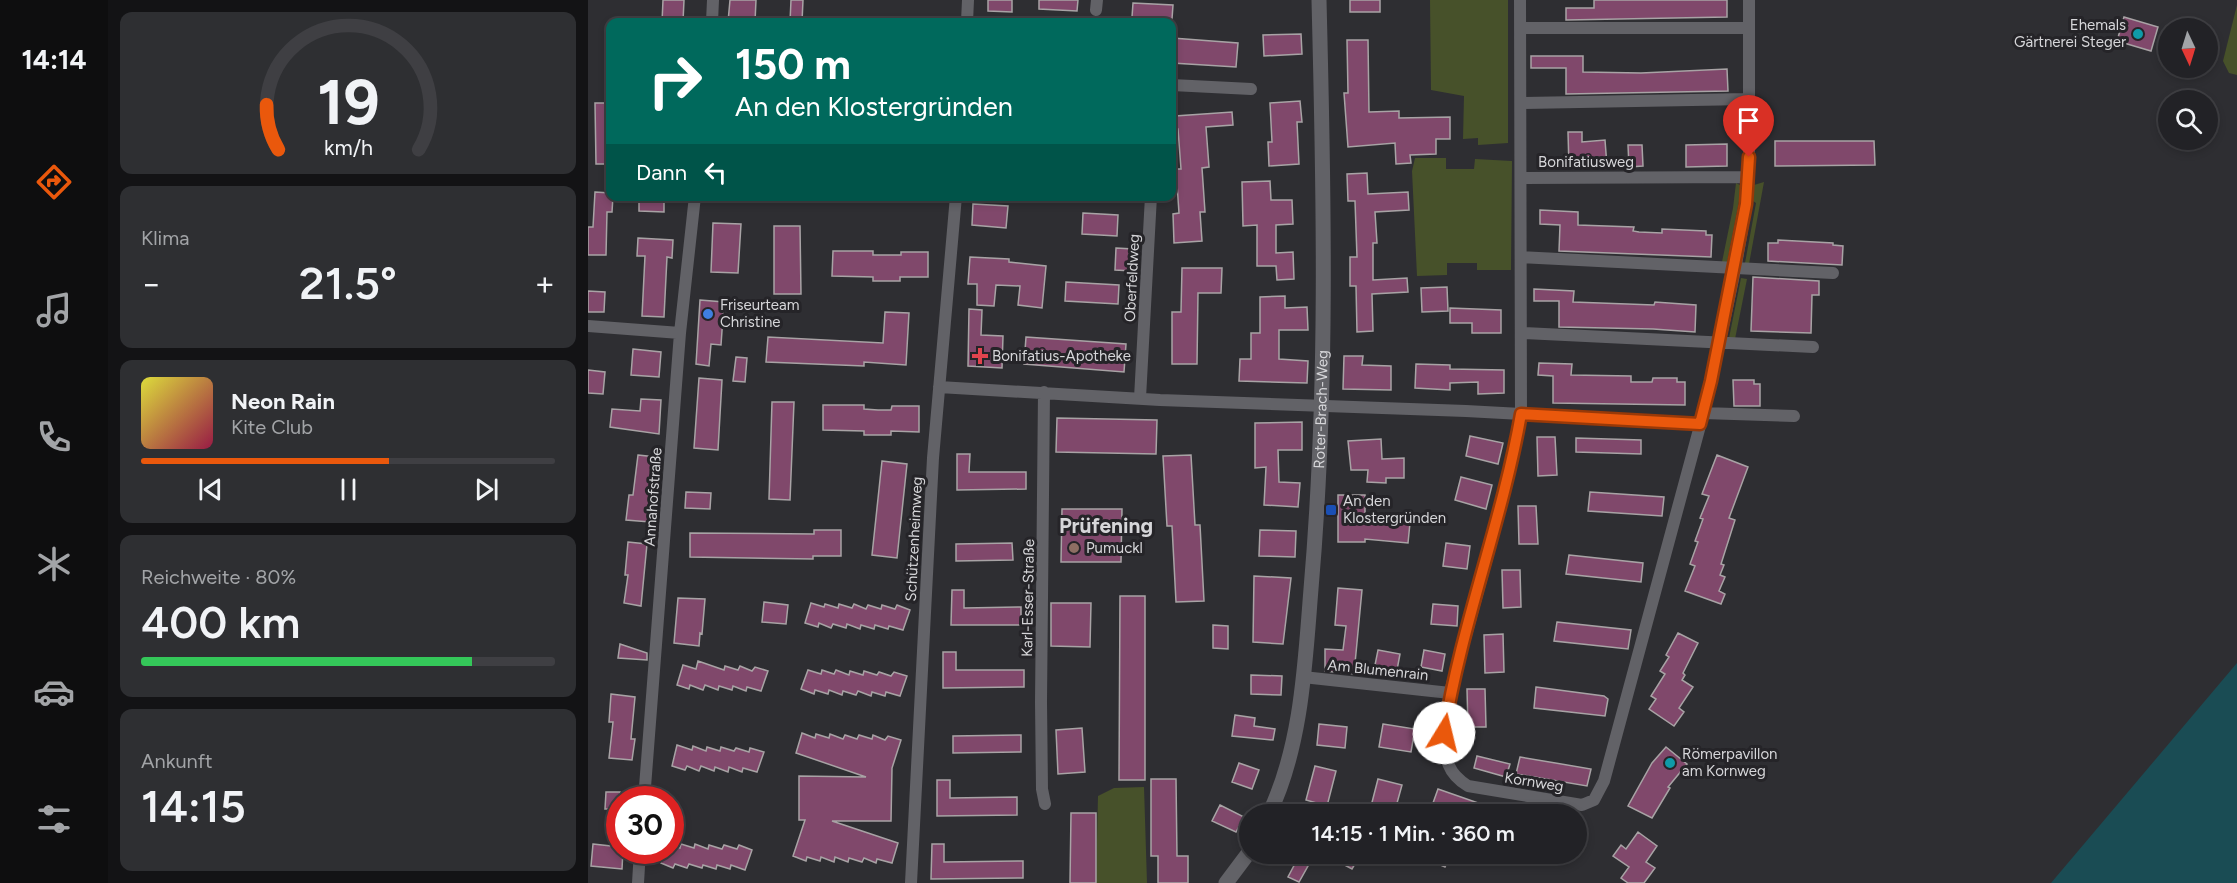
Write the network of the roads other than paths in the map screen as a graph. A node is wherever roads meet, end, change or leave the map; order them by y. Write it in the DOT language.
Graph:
graph roads {
  1 [pos="713,0"];
  2 [pos="968,0"];
  3 [pos="1319,0"];
  4 [pos="1520,0"];
  5 [pos="1749,0"];
  6 [pos="712,18"];
  7 [pos="967,18"];
  8 [pos="1520,28"];
  9 [pos="1749,28"];
  10 [pos="1176,85"];
  11 [pos="1251,89"];
  12 [pos="1748,99"];
  13 [pos="1521,104"];
  14 [pos="1749,177"];
  15 [pos="1521,178"];
  16 [pos="694,201"];
  17 [pos="956,201"];
  18 [pos="1151,201"];
  19 [pos="1521,257"];
  20 [pos="1734,268"];
  21 [pos="1833,273"];
  22 [pos="588,326"];
  23 [pos="680,333"];
  24 [pos="1522,333"];
  25 [pos="1719,342"];
  26 [pos="1813,347"];
  27 [pos="939,387"];
  28 [pos="1044,392"];
  29 [pos="1140,398"];
  30 [pos="1323,404"];
  31 [pos="1521,414"];
  32 [pos="1794,416"];
  33 [pos="1701,418"];
  34 [pos="1303,677"];
  35 [pos="1450,693"];
  36 [pos="645,786"];
  37 [pos="1045,804"];
  38 [pos="1272,804"];
  39 [pos="639,864"];
  40 [pos="1240,864"];
  41 [pos="638,883"];
  42 [pos="911,883"];
  43 [pos="1226,883"];
  1 -- 6 [label="street"];
  2 -- 7 [label="street"];
  3 -- 30 [label="street, Roter-Brach-Weg"];
  4 -- 8 [label="street, Bonifatiusweg"];
  5 -- 9 [label="street"];
  8 -- 9 [label="street"];
  8 -- 13 [label="street, Bonifatiusweg"];
  9 -- 12 [label="street"];
  10 -- 11 [label="street"];
  12 -- 13 [label="street"];
  12 -- 14 [label="street"];
  13 -- 15 [label="street, Bonifatiusweg"];
  14 -- 15 [label="street, Bonifatiusweg"];
  14 -- 20 [label="street"];
  15 -- 19 [label="street, Bonifatiusweg"];
  16 -- 23 [label="street, Annahofstraße"];
  17 -- 27 [label="street, Schützenheimweg"];
  18 -- 29 [label="street, Oberfeldweg"];
  19 -- 20 [label="street"];
  19 -- 24 [label="street, Bonifatiusweg"];
  20 -- 21 [label="street"];
  20 -- 25 [label="street"];
  22 -- 23 [label="street"];
  23 -- 36 [label="street, Annahofstraße"];
  24 -- 25 [label="street"];
  24 -- 31 [label="street, Bonifatiusweg"];
  25 -- 26 [label="street"];
  25 -- 33 [label="street"];
  27 -- 28 [label="street"];
  27 -- 42 [label="street, Schützenheimweg"];
  28 -- 29 [label="street"];
  28 -- 37 [label="street, Karl-Esser-Straße"];
  29 -- 30 [label="street"];
  30 -- 31 [label="street"];
  30 -- 34 [label="street, Roter-Brach-Weg"];
  31 -- 33 [label="street"];
  31 -- 35 [label="street, Kornweg"];
  32 -- 33 [label="street"];
  33 -- 35 [label="street, Kornweg"];
  34 -- 35 [label="street, Am Blumenrain"];
  34 -- 38 [label="street, Roter-Brach-Weg"];
  39 -- 41 [label="street"];
  40 -- 43 [label="street"];
}
